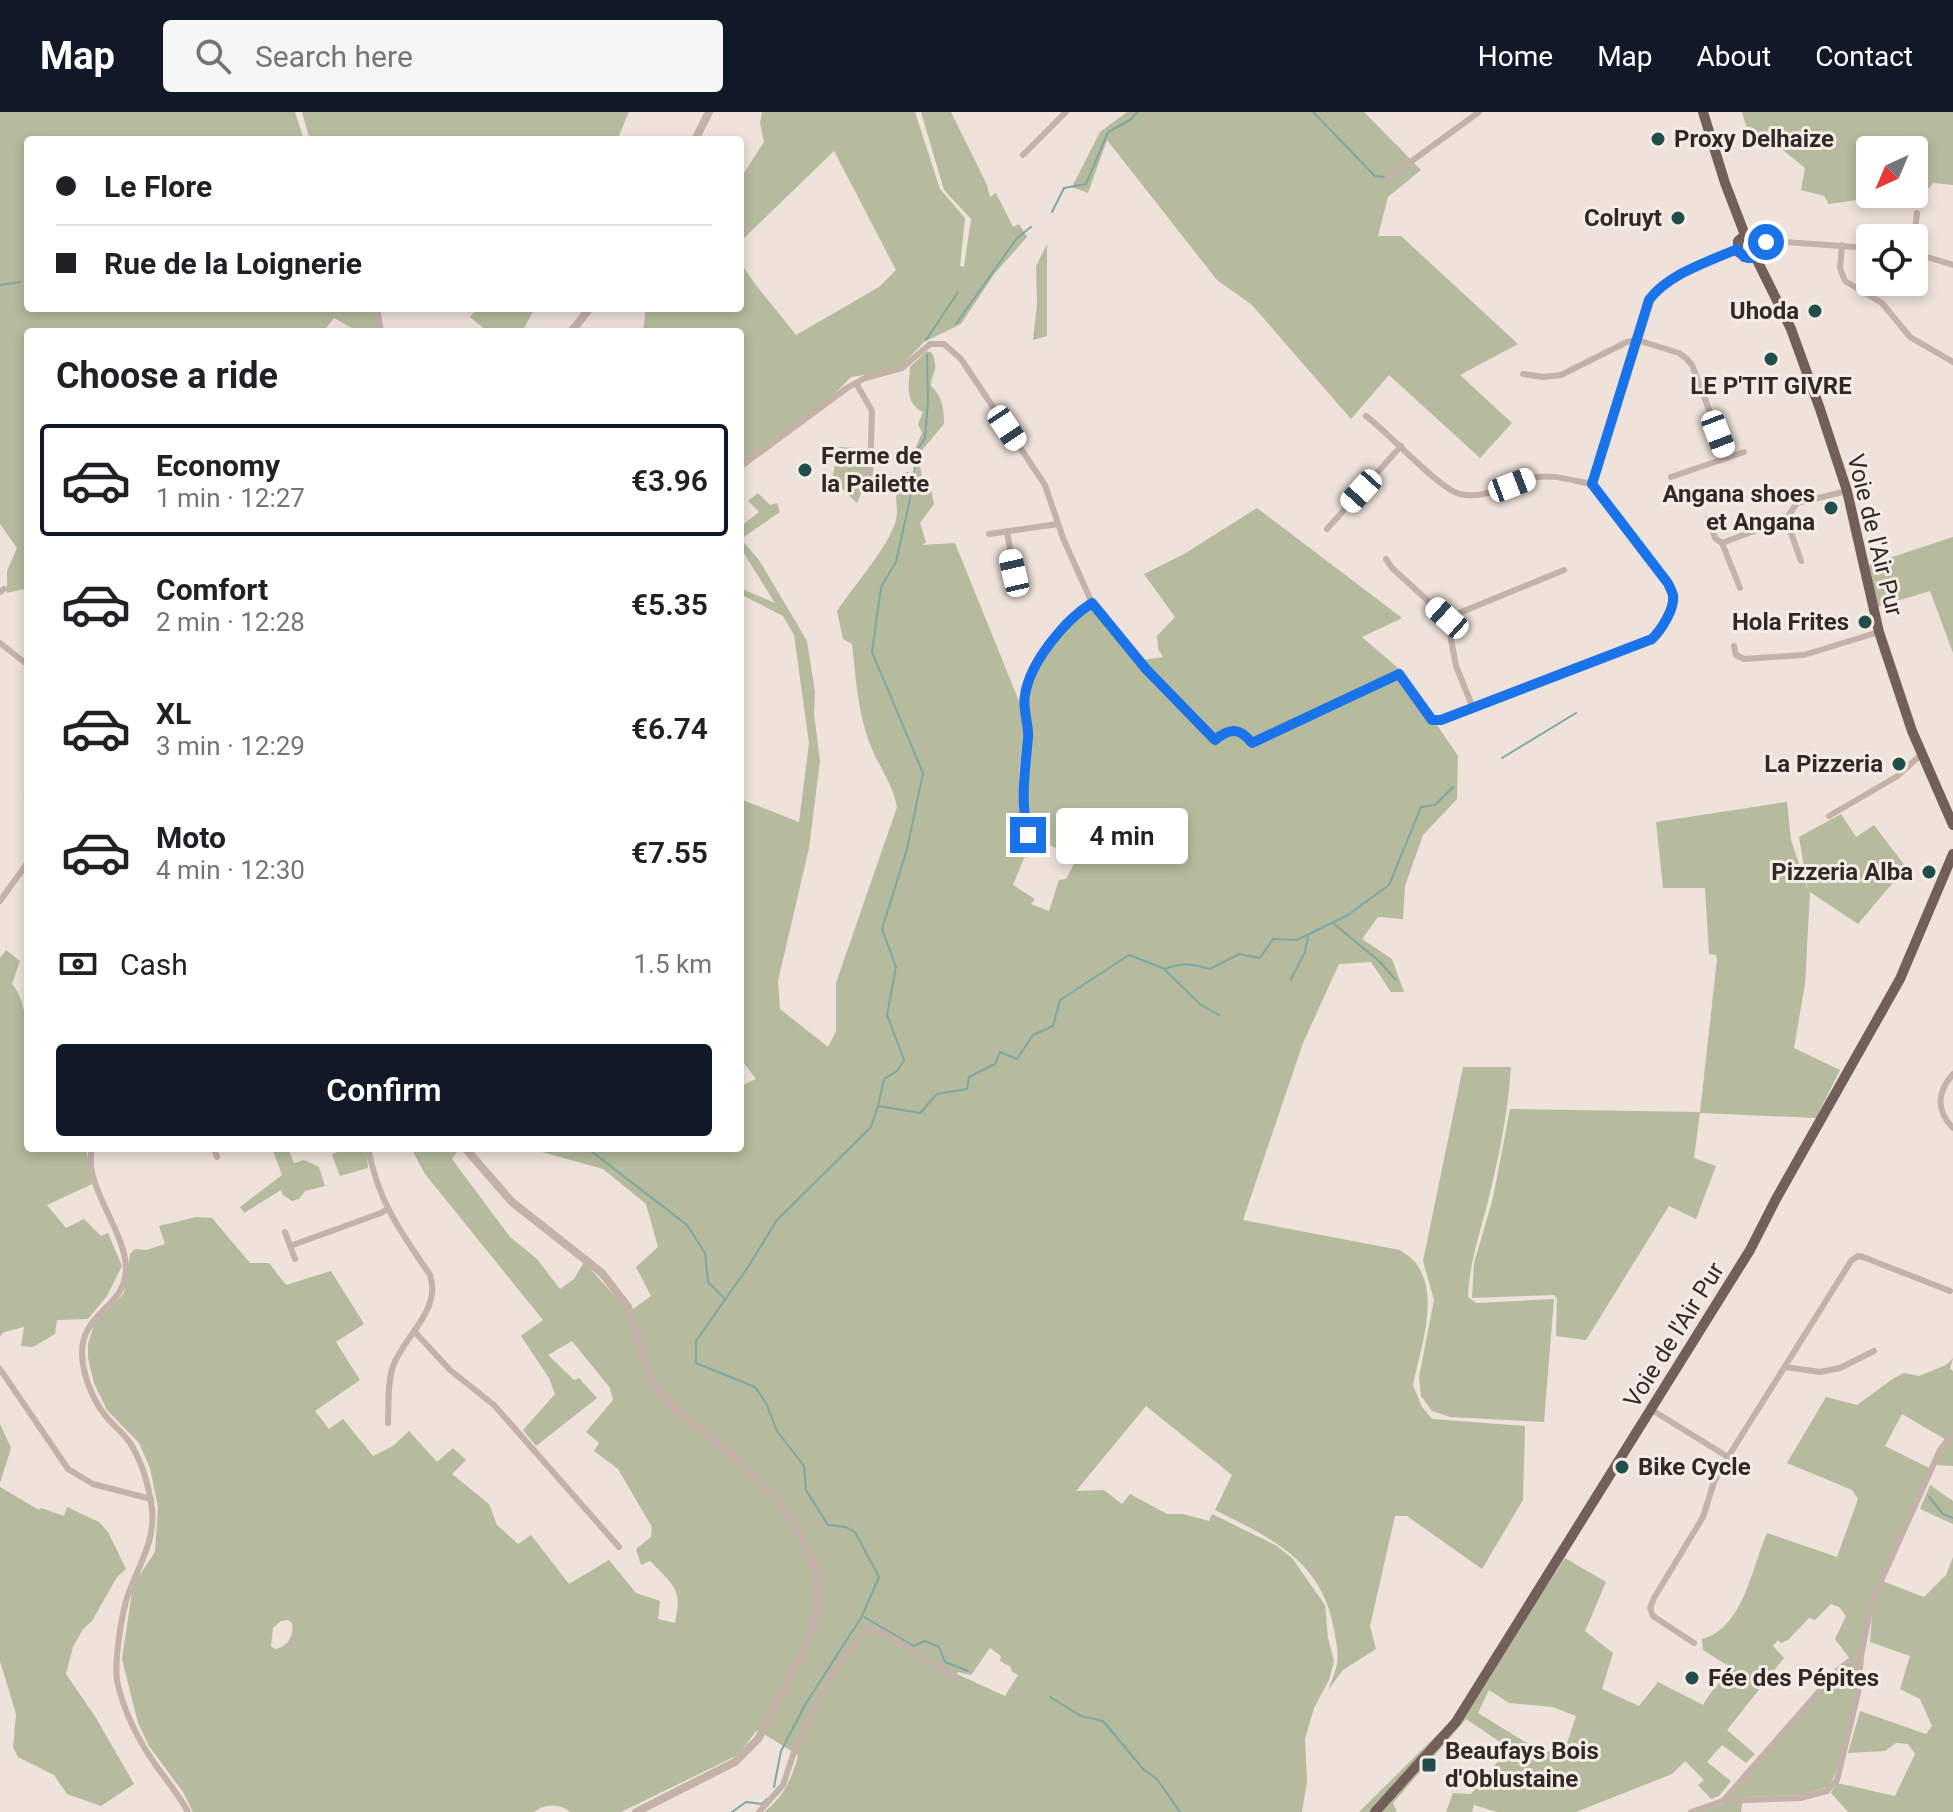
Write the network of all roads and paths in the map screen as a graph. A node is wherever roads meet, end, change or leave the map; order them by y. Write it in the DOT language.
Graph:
graph roads {
  1 [pos="709,112"];
  2 [pos="1066,112"];
  3 [pos="1479,112"];
  4 [pos="1703,112"];
  5 [pos="697,136"];
  6 [pos="1023,155"];
  7 [pos="1387,179"];
  8 [pos="1917,213"];
  9 [pos="1916,224"];
  10 [pos="1745,235"];
  11 [pos="1760,244"];
  12 [pos="1842,245"];
  13 [pos="1856,246"];
  14 [pos="1737,249"];
  15 [pos="1755,256"];
  16 [pos="1928,257"];
  17 [pos="1953,265"];
  18 [pos="587,312"];
  19 [pos="574,328"];
  20 [pos="1637,340"];
  21 [pos="1953,362"];
  22 [pos="1523,374"];
  23 [pos="856,383"];
  24 [pos="1366,416"];
  25 [pos="1401,446"];
  26 [pos="1744,452"];
  27 [pos="1727,457"];
  28 [pos="744,464"];
  29 [pos="870,475"];
  30 [pos="1671,477"];
  31 [pos="1592,484"];
  32 [pos="1847,491"];
  33 [pos="1708,518"];
  34 [pos="1786,519"];
  35 [pos="1058,524"];
  36 [pos="1327,529"];
  37 [pos="1007,531"];
  38 [pos="989,534"];
  39 [pos="1722,543"];
  40 [pos="1386,559"];
  41 [pos="1801,561"];
  42 [pos="1564,570"];
  43 [pos="1014,573"];
  44 [pos="1740,588"];
  45 [pos="1092,603"];
  46 [pos="1447,618"];
  47 [pos="1879,632"];
  48 [pos="0,643"];
  49 [pos="1734,646"];
  50 [pos="24,662"];
  51 [pos="1473,708"];
  52 [pos="1922,754"];
  53 [pos="1829,816"];
  54 [pos="1953,825"];
  55 [pos="1033,852"];
  56 [pos="1953,854"];
  57 [pos="24,868"];
  58 [pos="0,901"];
  59 [pos="1953,1074"];
  60 [pos="1953,1128"];
  61 [pos="91,1152"];
  62 [pos="215,1152"];
  63 [pos="369,1152"];
  64 [pos="468,1152"];
  65 [pos="217,1157"];
  66 [pos="387,1209"];
  67 [pos="285,1232"];
  68 [pos="290,1246"];
  69 [pos="295,1259"];
  70 [pos="1950,1291"];
  71 [pos="414,1331"];
  72 [pos="1874,1351"];
  73 [pos="1785,1367"];
  74 [pos="0,1369"];
  75 [pos="1652,1410"];
  76 [pos="388,1423"];
  77 [pos="1953,1433"];
  78 [pos="1728,1457"];
  79 [pos="151,1499"];
  80 [pos="619,1547"];
  81 [pos="1694,1643"];
  82 [pos="1861,1656"];
  83 [pos="958,1679"];
  84 [pos="1723,1801"];
  85 [pos="1382,1810"];
  86 [pos="188,1812"];
  87 [pos="636,1812"];
  88 [pos="759,1812"];
  89 [pos="1691,1812"];
  1 -- 5 [label="street"];
  2 -- 6 [label="street"];
  3 -- 7 [label="street"];
  4 -- 10 [label="main road"];
  8 -- 9 [label="street"];
  10 -- 11 [label="main road"];
  10 -- 14 [label="main road"];
  11 -- 12 [label="street"];
  11 -- 15 [label="main road"];
  12 -- 13 [label="street"];
  12 -- 21 [label="street"];
  14 -- 15 [label="main road"];
  14 -- 20 [label="street"];
  15 -- 32 [label="main road, Voie de l'Air Pur"];
  16 -- 17 [label="street"];
  18 -- 19 [label="street"];
  20 -- 22 [label="street"];
  20 -- 27 [label="street"];
  20 -- 31 [label="street"];
  23 -- 28 [label="street"];
  23 -- 29 [label="street"];
  23 -- 35 [label="street"];
  24 -- 25 [label="street"];
  25 -- 31 [label="street"];
  25 -- 36 [label="street"];
  26 -- 27 [label="street"];
  27 -- 30 [label="street"];
  31 -- 51 [label="street"];
  32 -- 34 [label="street"];
  32 -- 47 [label="main road, Voie de l'Air Pur"];
  33 -- 39 [label="street"];
  34 -- 39 [label="street"];
  34 -- 41 [label="street"];
  35 -- 37 [label="street"];
  35 -- 45 [label="street"];
  37 -- 38 [label="street"];
  37 -- 43 [label="street"];
  39 -- 44 [label="street"];
  40 -- 46 [label="street"];
  42 -- 46 [label="street"];
  45 -- 51 [label="street"];
  45 -- 55 [label="street"];
  46 -- 51 [label="street"];
  47 -- 49 [label="street"];
  47 -- 52 [label="main road, Voie de l'Air Pur"];
  48 -- 50 [label="street"];
  52 -- 53 [label="street"];
  52 -- 54 [label="main road, Voie de l'Air Pur"];
  56 -- 75 [label="main road, Voie de l'Air Pur"];
  57 -- 58 [label="street"];
  59 -- 60 [label="street"];
  61 -- 79 [label="street"];
  62 -- 65 [label="street"];
  63 -- 66 [label="street"];
  64 -- 87 [label="street"];
  66 -- 68 [label="street"];
  66 -- 71 [label="street"];
  67 -- 68 [label="street"];
  68 -- 69 [label="street"];
  70 -- 73 [label="street"];
  71 -- 76 [label="street"];
  71 -- 80 [label="street"];
  72 -- 73 [label="street"];
  73 -- 78 [label="street"];
  74 -- 79 [label="street"];
  75 -- 78 [label="street"];
  75 -- 85 [label="main road, Voie de l'Air Pur"];
  77 -- 82 [label="street"];
  78 -- 81 [label="street"];
  79 -- 86 [label="street"];
  82 -- 84 [label="street"];
  82 -- 84 [label="street"];
  83 -- 88 [label="street"];
  84 -- 89 [label="street"];
}
